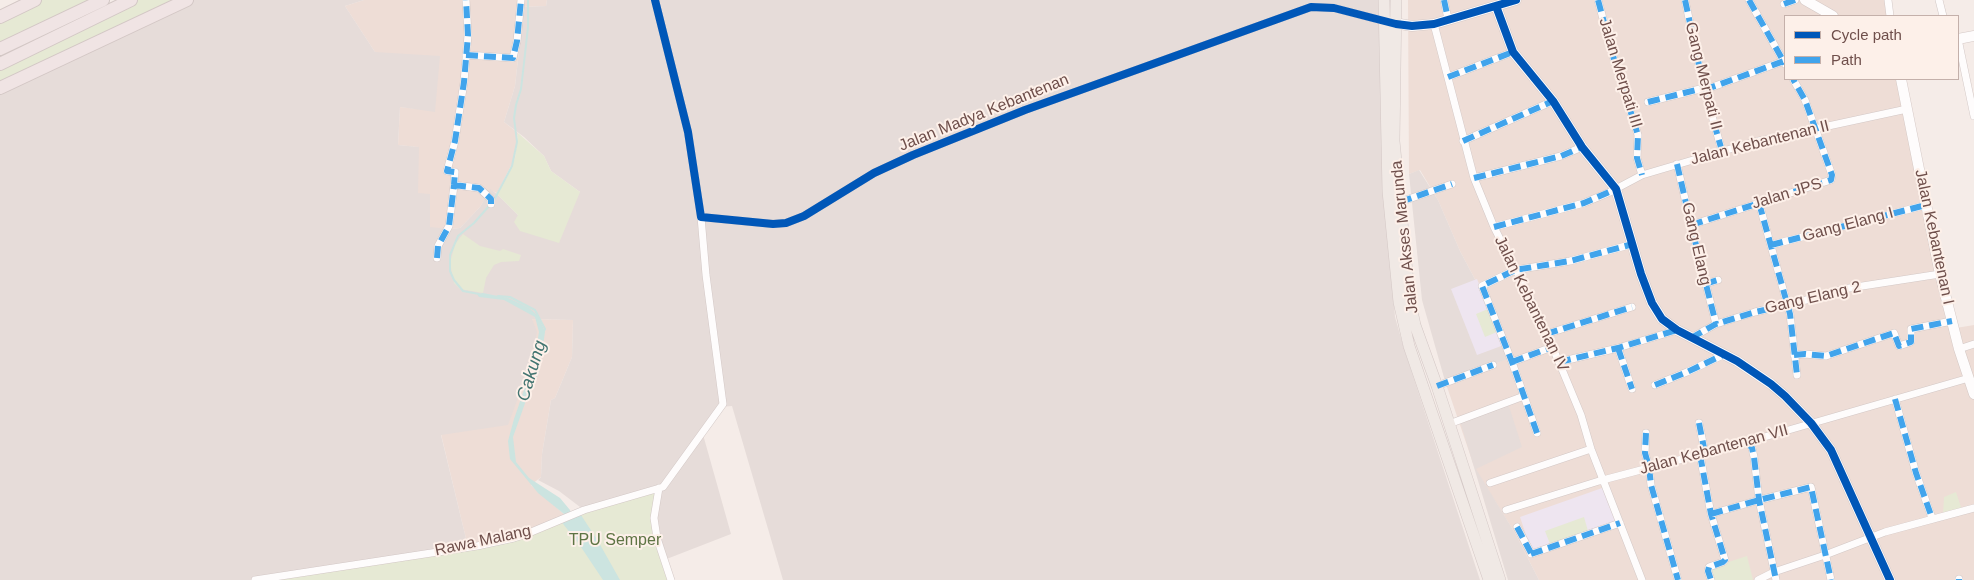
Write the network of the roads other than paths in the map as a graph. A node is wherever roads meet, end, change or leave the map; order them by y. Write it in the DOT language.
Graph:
graph roads {
  1 [pos="35,0"];
  2 [pos="103,0"];
  3 [pos="130,0"];
  4 [pos="187,0"];
  5 [pos="466,0"];
  6 [pos="521,0"];
  7 [pos="655,0"];
  8 [pos="1384,0"];
  9 [pos="1396,0"];
  10 [pos="1444,0"];
  11 [pos="1516,0"];
  12 [pos="1598,0"];
  13 [pos="1685,0"];
  14 [pos="1749,0"];
  15 [pos="1795,0"];
  16 [pos="1805,0"];
  17 [pos="1888,0"];
  18 [pos="1939,0"];
  19 [pos="1784,4"];
  20 [pos="1496,6"];
  21 [pos="1832,15"];
  22 [pos="1890,15"];
  23 [pos="1942,15"];
  24 [pos="0,17"];
  25 [pos="1448,20"];
  26 [pos="1384,21"];
  27 [pos="1396,24"];
  28 [pos="1434,24"];
  29 [pos="1974,36"];
  30 [pos="1959,39"];
  31 [pos="1959,44"];
  32 [pos="0,49"];
  33 [pos="1513,52"];
  34 [pos="466,55"];
  35 [pos="1784,63"];
  36 [pos="0,64"];
  37 [pos="1448,77"];
  38 [pos="1794,80"];
  39 [pos="1901,80"];
  40 [pos="0,88"];
  41 [pos="1704,89"];
  42 [pos="1554,101"];
  43 [pos="1648,102"];
  44 [pos="1908,109"];
  45 [pos="1974,116"];
  46 [pos="1814,128"];
  47 [pos="1463,141"];
  48 [pos="1582,147"];
  49 [pos="1722,151"];
  50 [pos="1677,164"];
  51 [pos="1642,174"];
  52 [pos="1474,178"];
  53 [pos="1452,184"];
  54 [pos="454,185"];
  55 [pos="1616,188"];
  56 [pos="1400,202"];
  57 [pos="1759,203"];
  58 [pos="491,204"];
  59 [pos="1926,205"];
  60 [pos="701,217"];
  61 [pos="1691,225"];
  62 [pos="1494,227"];
  63 [pos="1633,244"];
  64 [pos="1771,245"];
  65 [pos="437,258"];
  66 [pos="1515,270"];
  67 [pos="1940,274"];
  68 [pos="1718,280"];
  69 [pos="1705,284"];
  70 [pos="1787,305"];
  71 [pos="1632,307"];
  72 [pos="1952,321"];
  73 [pos="1716,324"];
  74 [pos="1677,330"];
  75 [pos="1546,334"];
  76 [pos="1691,338"];
  77 [pos="1974,344"];
  78 [pos="1552,347"];
  79 [pos="1618,348"];
  80 [pos="1959,349"];
  81 [pos="1723,355"];
  82 [pos="1794,355"];
  83 [pos="1512,362"];
  84 [pos="1559,362"];
  85 [pos="1493,365"];
  86 [pos="1797,375"];
  87 [pos="1971,381"];
  88 [pos="1654,385"];
  89 [pos="1437,386"];
  90 [pos="1632,389"];
  91 [pos="1974,394"];
  92 [pos="1524,396"];
  93 [pos="1895,399"];
  94 [pos="1699,423"];
  95 [pos="1810,423"];
  96 [pos="1450,424"];
  97 [pos="1537,433"];
  98 [pos="1646,433"];
  99 [pos="1747,442"];
  100 [pos="1591,449"];
  101 [pos="1703,454"];
  102 [pos="1649,467"];
  103 [pos="1603,480"];
  104 [pos="1490,482"];
  105 [pos="659,488"];
  106 [pos="1759,500"];
  107 [pos="1974,508"];
  108 [pos="1506,510"];
  109 [pos="1711,514"];
  110 [pos="1932,518"];
  111 [pos="1620,523"];
  112 [pos="1516,527"];
  113 [pos="1870,538"];
  114 [pos="1825,555"];
  115 [pos="1774,572"];
  116 [pos="255,580"];
  117 [pos="671,580"];
  118 [pos="1489,580"];
  119 [pos="1500,580"];
  120 [pos="1642,580"];
  121 [pos="1678,580"];
  122 [pos="1711,580"];
  123 [pos="1758,580"];
  124 [pos="1776,580"];
  125 [pos="1832,580"];
  126 [pos="1890,580"];
  1 -- 24 [label="highway"];
  2 -- 32 [label="highway"];
  3 -- 36 [label="highway"];
  4 -- 40 [label="highway"];
  5 -- 34 [label="street"];
  6 -- 34 [label="street"];
  7 -- 60 [label="street"];
  8 -- 26 [label="main road, Jalan Akses Marunda"];
  9 -- 27 [label="main road, Jalan Akses Marunda"];
  10 -- 25 [label="street"];
  11 -- 20 [label="street, Jalan Madya Kebantenan"];
  12 -- 51 [label="street, Jalan Merpati III"];
  13 -- 41 [label="street, Gang Merpati II"];
  14 -- 35 [label="street"];
  15 -- 19 [label="street"];
  16 -- 21 [label="street"];
  17 -- 22 [label="street"];
  18 -- 23 [label="street"];
  20 -- 25 [label="street, Jalan Madya Kebantenan"];
  20 -- 33 [label="street"];
  25 -- 28 [label="street, Jalan Madya Kebantenan"];
  26 -- 27 [label="street, Jalan Madya Kebantenan"];
  26 -- 60 [label="street, Jalan Madya Kebantenan"];
  26 -- 118 [label="main road, Jalan Akses Marunda"];
  27 -- 28 [label="street, Jalan Madya Kebantenan"];
  27 -- 56 [label="main road, Jalan Akses Marunda"];
  28 -- 37 [label="street, Jalan Kebantenan IV"];
  29 -- 30 [label="street"];
  31 -- 45 [label="street"];
  33 -- 37 [label="street"];
  33 -- 42 [label="street"];
  34 -- 54 [label="street"];
  35 -- 41 [label="street"];
  37 -- 47 [label="street, Jalan Kebantenan IV"];
  38 -- 46 [label="street"];
  39 -- 44 [label="street, Jalan Kebantenan I"];
  41 -- 43 [label="street"];
  41 -- 49 [label="street, Gang Merpati II"];
  42 -- 47 [label="street"];
  42 -- 48 [label="street"];
  44 -- 46 [label="street, Jalan Kebantenan II"];
  44 -- 59 [label="street, Jalan Kebantenan I"];
  46 -- 49 [label="street, Jalan Kebantenan II"];
  46 -- 57 [label="street, Jalan JPS"];
  47 -- 52 [label="street, Jalan Kebantenan IV"];
  48 -- 52 [label="street"];
  48 -- 55 [label="street"];
  49 -- 50 [label="street, Jalan Kebantenan II"];
  50 -- 51 [label="street, Jalan Kebantenan II"];
  50 -- 61 [label="street, Gang Elang"];
  51 -- 55 [label="street, Jalan Kebantenan II"];
  52 -- 62 [label="street, Jalan Kebantenan IV"];
  53 -- 56 [label="street"];
  54 -- 58 [label="street"];
  54 -- 65 [label="street"];
  55 -- 62 [label="street, Jalan Kebantenan II"];
  55 -- 63 [label="street"];
  56 -- 89 [label="main road, Jalan Akses Marunda"];
  57 -- 61 [label="street, Jalan JPS"];
  57 -- 64 [label="street"];
  59 -- 64 [label="street, Gang Elang I"];
  59 -- 67 [label="street, Jalan Kebantenan I"];
  60 -- 105 [label="street"];
  61 -- 69 [label="street, Gang Elang"];
  62 -- 66 [label="street, Jalan Kebantenan IV"];
  63 -- 66 [label="street"];
  63 -- 74 [label="street"];
  64 -- 70 [label="street"];
  66 -- 75 [label="street, Jalan Kebantenan IV"];
  66 -- 83 [label="street"];
  67 -- 70 [label="street, Gang Elang 2"];
  67 -- 72 [label="street, Jalan Kebantenan I"];
  68 -- 69 [label="street"];
  69 -- 73 [label="street, Gang Elang"];
  70 -- 73 [label="street, Gang Elang 2"];
  70 -- 82 [label="street"];
  71 -- 75 [label="street"];
  72 -- 80 [label="street, Jalan Kebantenan I"];
  72 -- 82 [label="street"];
  73 -- 76 [label="street, Gang Elang 2"];
  74 -- 76 [label="street"];
  74 -- 79 [label="street"];
  75 -- 78 [label="street, Jalan Kebantenan IV"];
  76 -- 81 [label="street"];
  77 -- 80 [label="street"];
  78 -- 83 [label="street"];
  78 -- 84 [label="street, Jalan Kebantenan IV"];
  79 -- 84 [label="street"];
  79 -- 90 [label="street"];
  80 -- 87 [label="street, Jalan Kebantenan I"];
  81 -- 88 [label="street"];
  81 -- 95 [label="street"];
  82 -- 86 [label="street"];
  83 -- 92 [label="street"];
  84 -- 100 [label="street, Jalan Kebantenan IV"];
  85 -- 89 [label="street"];
  87 -- 91 [label="street, Jalan Kebantenan I"];
  87 -- 93 [label="street, Jalan Kebantenan VII"];
  89 -- 96 [label="main road, Jalan Akses Marunda"];
  92 -- 96 [label="street"];
  92 -- 97 [label="street"];
  93 -- 95 [label="street, Jalan Kebantenan VII"];
  93 -- 110 [label="street"];
  94 -- 101 [label="street"];
  95 -- 99 [label="street, Jalan Kebantenan VII"];
  95 -- 113 [label="street"];
  96 -- 119 [label="main road, Jalan Akses Marunda"];
  98 -- 102 [label="street"];
  99 -- 101 [label="street, Jalan Kebantenan VII"];
  99 -- 106 [label="street"];
  100 -- 103 [label="street, Jalan Kebantenan IV"];
  100 -- 104 [label="street"];
  101 -- 102 [label="street, Jalan Kebantenan VII"];
  101 -- 109 [label="street"];
  102 -- 103 [label="street, Jalan Kebantenan VII"];
  102 -- 121 [label="street"];
  103 -- 108 [label="street, Jalan Kebantenan VII"];
  103 -- 111 [label="street, Jalan Kebantenan IV"];
  105 -- 116 [label="street, Rawa Malang"];
  105 -- 117 [label="street"];
  106 -- 109 [label="street"];
  106 -- 114 [label="street"];
  106 -- 115 [label="street"];
  107 -- 110 [label="street"];
  109 -- 122 [label="street"];
  110 -- 113 [label="street"];
  111 -- 112 [label="street"];
  111 -- 120 [label="street, Jalan Kebantenan IV"];
  113 -- 114 [label="street"];
  113 -- 126 [label="street"];
  114 -- 115 [label="street"];
  114 -- 125 [label="street"];
  115 -- 123 [label="street"];
  115 -- 124 [label="street"];
}
